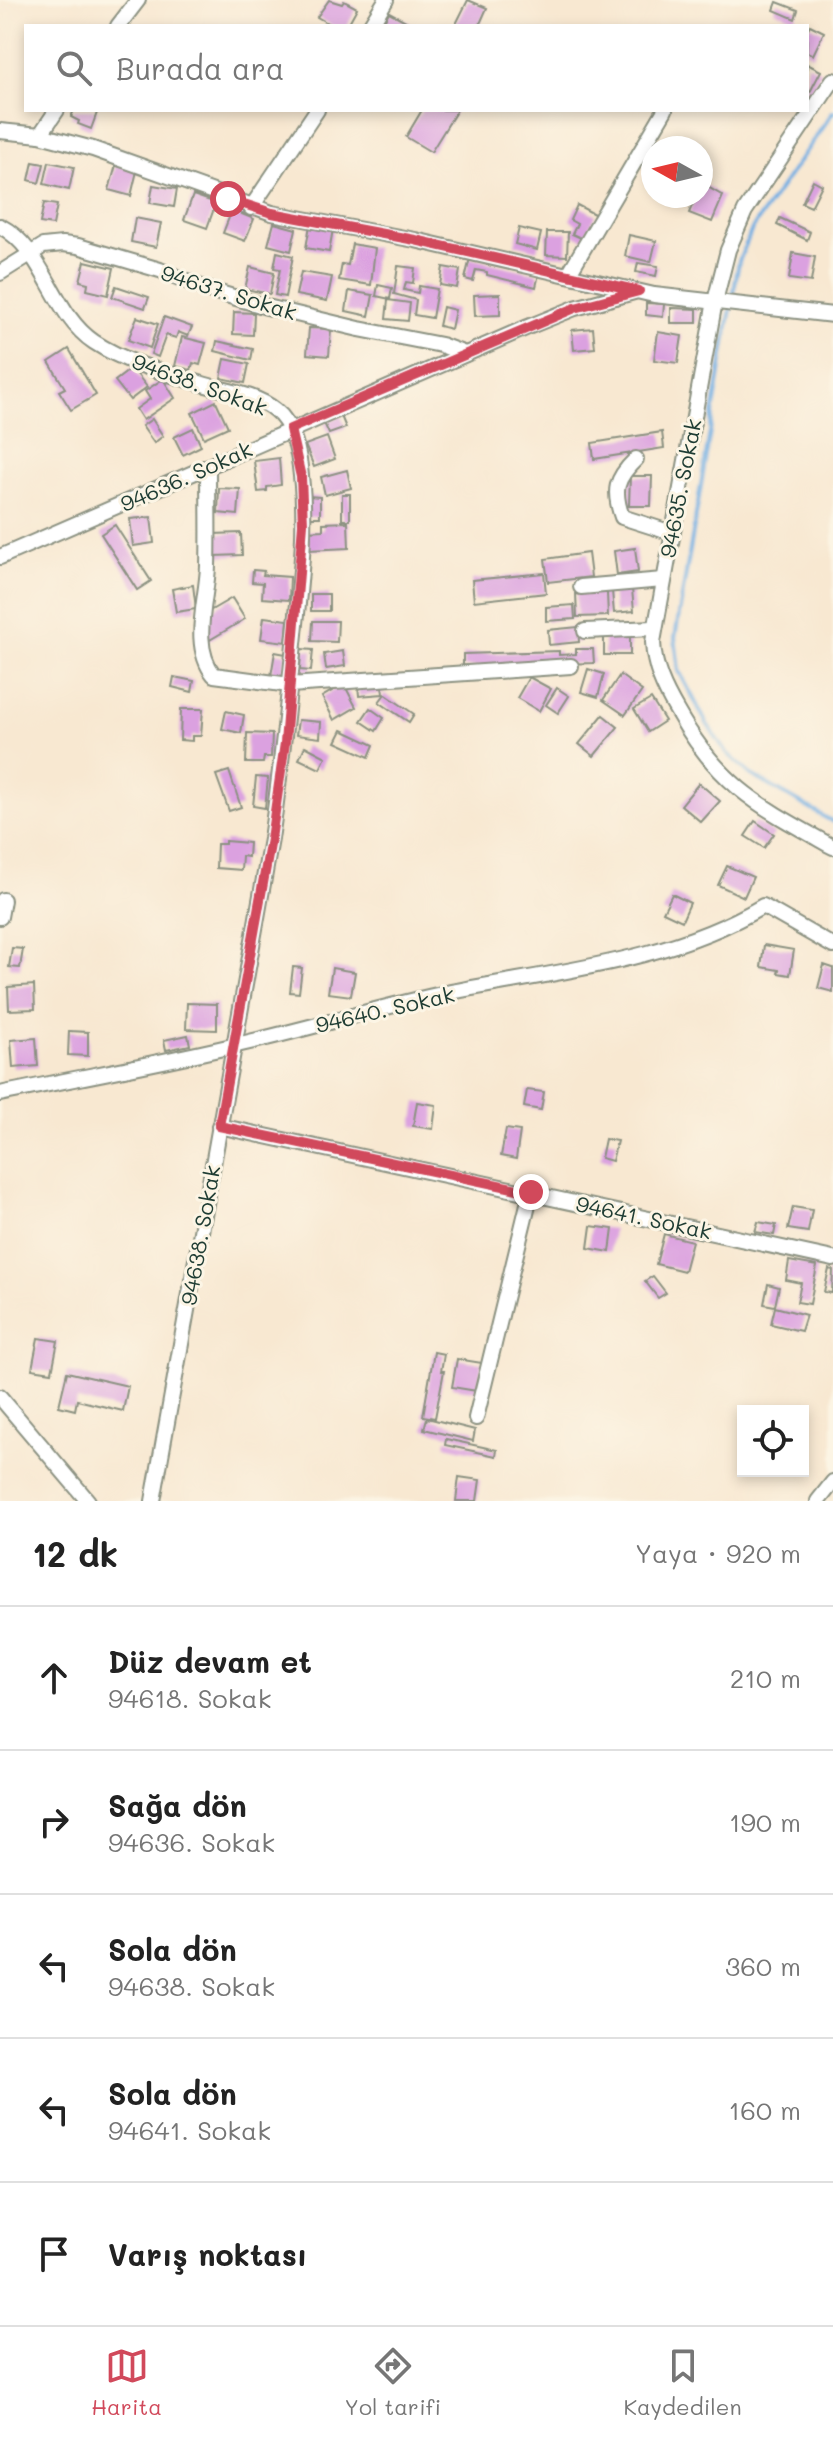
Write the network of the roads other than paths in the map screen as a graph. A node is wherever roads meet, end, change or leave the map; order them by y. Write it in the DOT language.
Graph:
graph roads {
  1 [pos="138,0"];
  2 [pos="386,0"];
  3 [pos="120,24"];
  4 [pos="371,24"];
  5 [pos="833,80"];
  6 [pos="56,112"];
  7 [pos="316,112"];
  8 [pos="664,112"];
  9 [pos="0,131"];
  10 [pos="40,135"];
  11 [pos="251,208"];
  12 [pos="0,226"];
  13 [pos="30,255"];
  14 [pos="0,273"];
  15 [pos="568,275"];
  16 [pos="639,291"];
  17 [pos="726,302"];
  18 [pos="833,315"];
  19 [pos="465,354"];
  20 [pos="290,429"];
  21 [pos="636,459"];
  22 [pos="208,467"];
  23 [pos="672,533"];
  24 [pos="0,557"];
  25 [pos="663,580"];
  26 [pos="581,587"];
  27 [pos="654,628"];
  28 [pos="585,631"];
  29 [pos="571,666"];
  30 [pos="290,685"];
  31 [pos="833,847"];
  32 [pos="3,900"];
  33 [pos="0,917"];
  34 [pos="833,946"];
  35 [pos="234,1046"];
  36 [pos="0,1094"];
  37 [pos="219,1126"];
  38 [pos="531,1192"];
  39 [pos="833,1259"];
  40 [pos="0,1397"];
  41 [pos="476,1418"];
  42 [pos="833,1482"];
  43 [pos="88,1501"];
  44 [pos="153,1501"];
  45 [pos="818,1501"];
  1 -- 3 [label="street"];
  2 -- 4 [label="street"];
  5 -- 17 [label="street, 94635. Sokak"];
  6 -- 10 [label="street"];
  7 -- 11 [label="street"];
  8 -- 15 [label="street"];
  9 -- 10 [label="street"];
  10 -- 11 [label="street"];
  11 -- 15 [label="street"];
  12 -- 13 [label="street, 94638. Sokak"];
  13 -- 14 [label="street, 94637. Sokak"];
  13 -- 19 [label="street, 94637. Sokak"];
  13 -- 20 [label="street, 94638. Sokak"];
  15 -- 16 [label="street"];
  16 -- 17 [label="street"];
  16 -- 19 [label="street, 94636. Sokak"];
  17 -- 18 [label="street"];
  17 -- 23 [label="street, 94635. Sokak"];
  19 -- 20 [label="street, 94636. Sokak"];
  20 -- 22 [label="street, 94636. Sokak"];
  20 -- 30 [label="street, 94638. Sokak"];
  21 -- 23 [label="street"];
  22 -- 24 [label="street, 94636. Sokak"];
  22 -- 30 [label="street"];
  23 -- 25 [label="street, 94635. Sokak"];
  25 -- 26 [label="street"];
  25 -- 27 [label="street, 94635. Sokak"];
  27 -- 28 [label="street"];
  27 -- 31 [label="street, 94635. Sokak"];
  29 -- 30 [label="street"];
  30 -- 35 [label="street, 94638. Sokak"];
  32 -- 33 [label="street"];
  34 -- 35 [label="street, 94640. Sokak"];
  35 -- 36 [label="street, 94640. Sokak"];
  35 -- 37 [label="street, 94638. Sokak"];
  37 -- 38 [label="street, 94641. Sokak"];
  37 -- 44 [label="street, 94638. Sokak"];
  38 -- 39 [label="street, 94641. Sokak"];
  38 -- 41 [label="street"];
  40 -- 43 [label="street"];
  42 -- 45 [label="street"];
}
